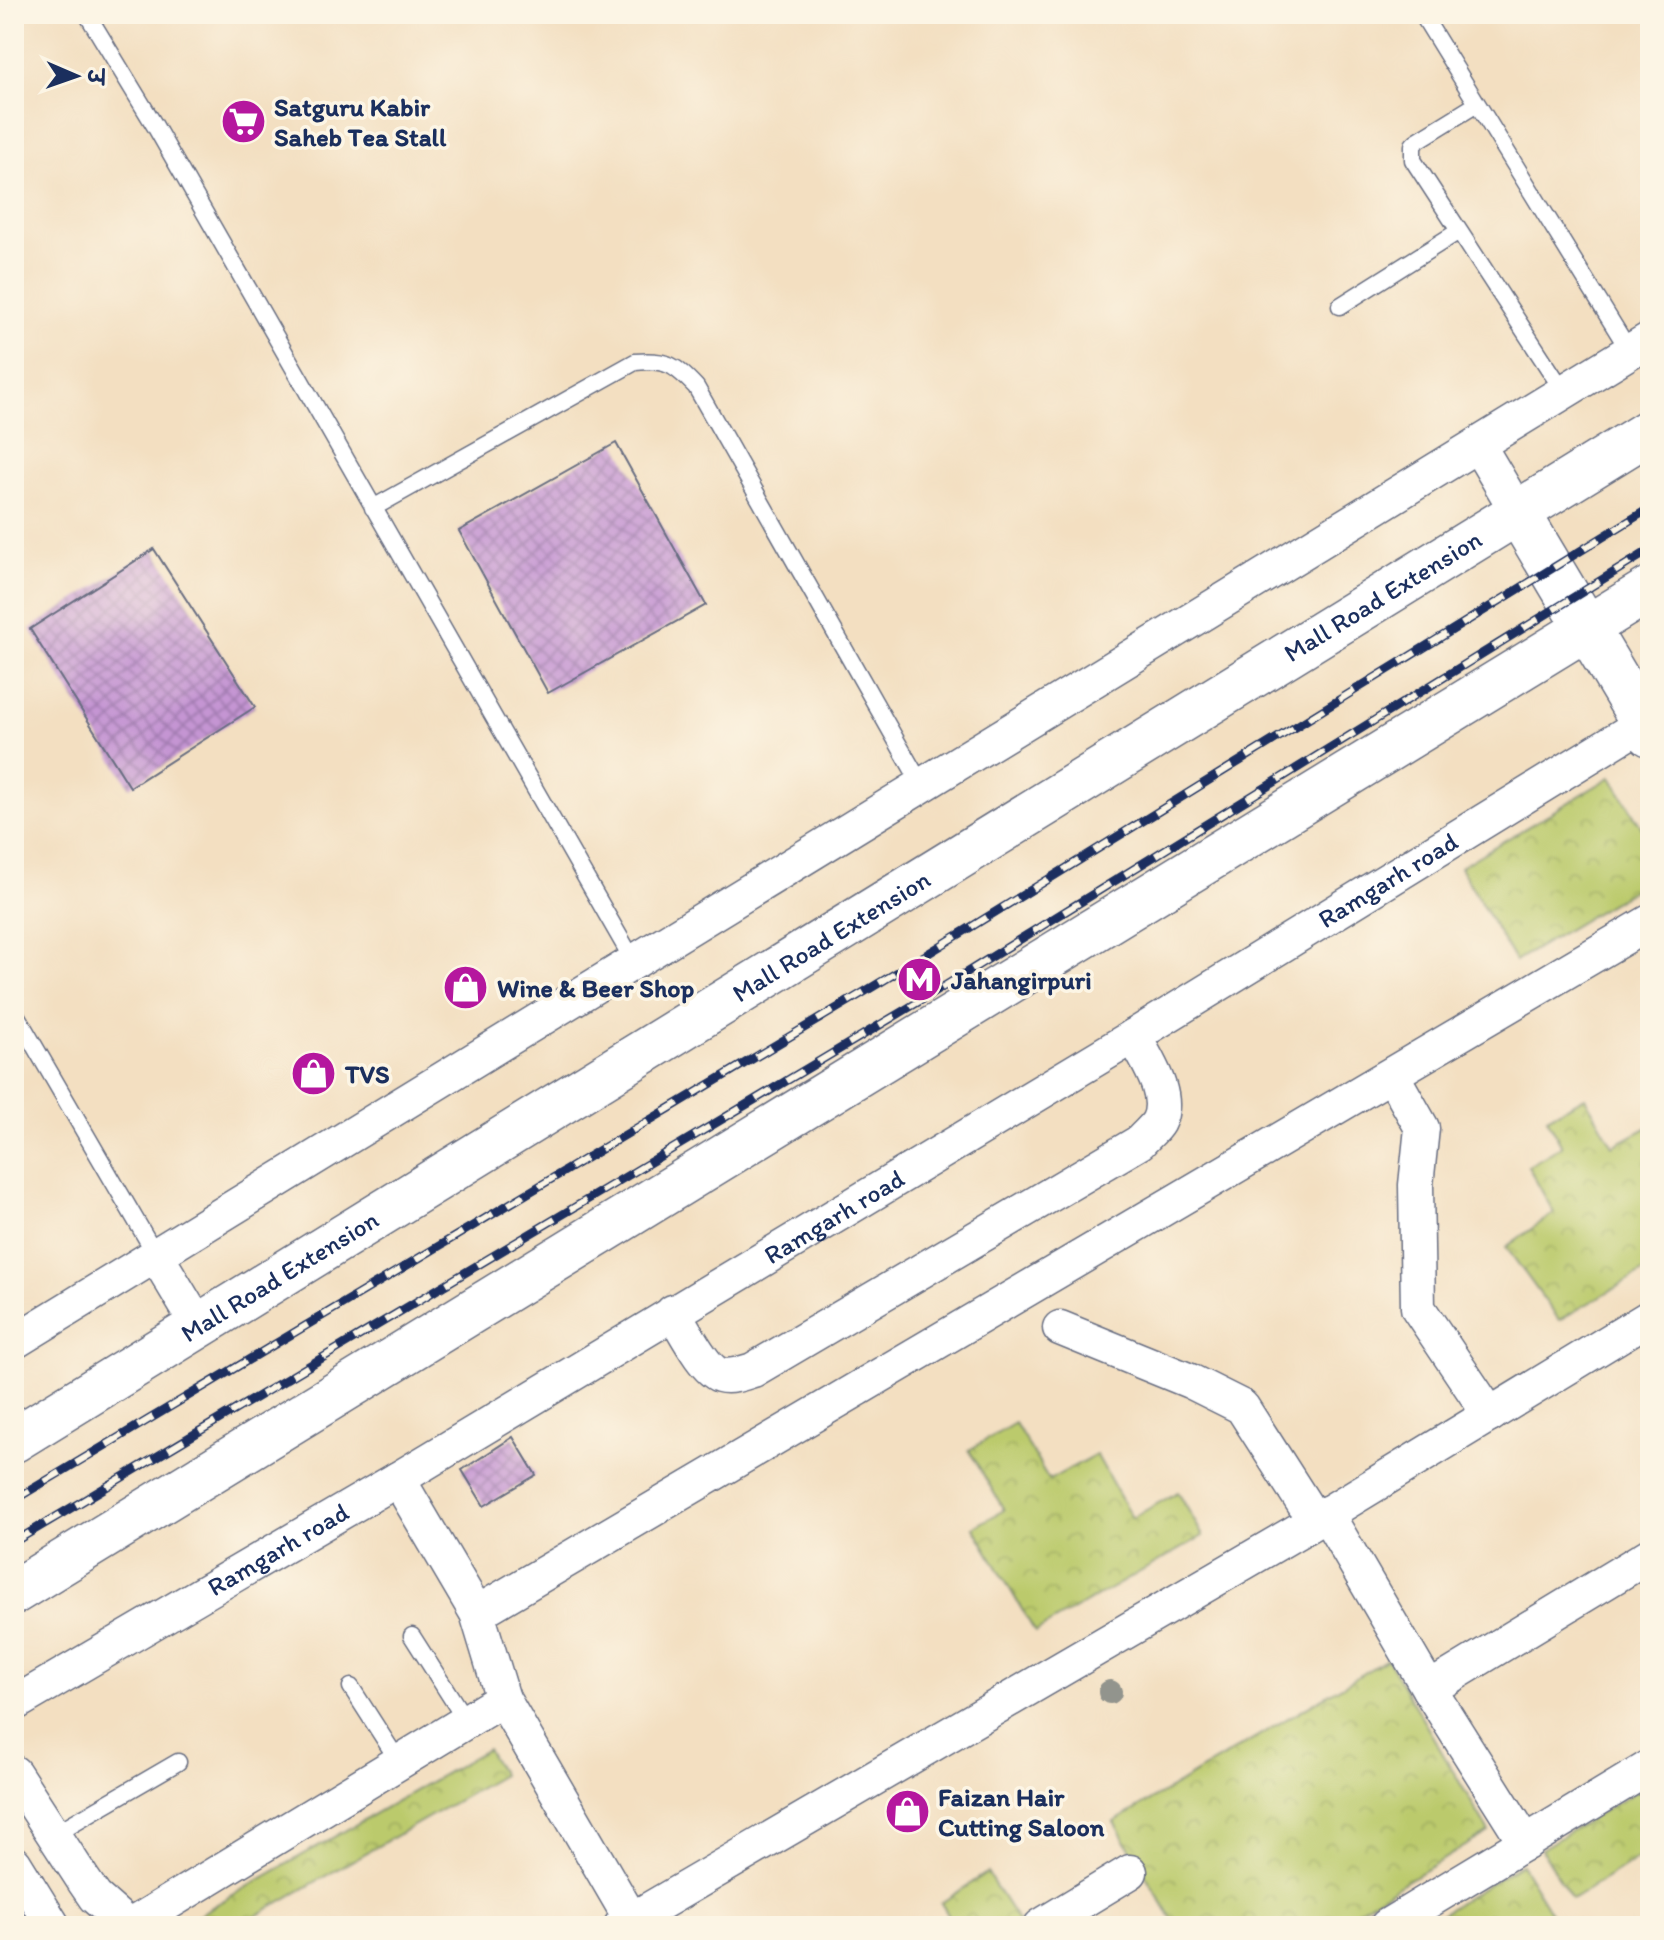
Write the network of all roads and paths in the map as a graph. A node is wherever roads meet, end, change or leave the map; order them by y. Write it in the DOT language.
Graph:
graph roads {
  1 [pos="87,14"];
  2 [pos="1422,14"];
  3 [pos="1477,104"];
  4 [pos="1459,231"];
  5 [pos="1340,306"];
  6 [pos="1640,345"];
  7 [pos="1564,392"];
  8 [pos="1650,431"];
  9 [pos="1478,445"];
  10 [pos="373,508"];
  11 [pos="1517,511"];
  12 [pos="1650,589"];
  13 [pos="1587,628"];
  14 [pos="1648,726"];
  15 [pos="922,786"];
  16 [pos="1650,922"];
  17 [pos="634,962"];
  18 [pos="14,1011"];
  19 [pos="1134,1036"];
  20 [pos="1392,1075"];
  21 [pos="156,1255"];
  22 [pos="673,1312"];
  23 [pos="1650,1317"];
  24 [pos="199,1327"];
  25 [pos="1060,1328"];
  26 [pos="14,1342"];
  27 [pos="1490,1415"];
  28 [pos="14,1440"];
  29 [pos="398,1479"];
  30 [pos="1320,1517"];
  31 [pos="1650,1555"];
  32 [pos="14,1592"];
  33 [pos="477,1613"];
  34 [pos="412,1636"];
  35 [pos="351,1687"];
  36 [pos="1429,1689"];
  37 [pos="503,1699"];
  38 [pos="14,1704"];
  39 [pos="466,1721"];
  40 [pos="178,1762"];
  41 [pos="399,1762"];
  42 [pos="1650,1767"];
  43 [pos="14,1773"];
  44 [pos="54,1834"];
  45 [pos="1526,1843"];
  46 [pos="14,1863"];
  47 [pos="1130,1872"];
  48 [pos="629,1924"];
  49 [pos="53,1926"];
  50 [pos="129,1926"];
  51 [pos="1041,1926"];
  52 [pos="1387,1926"];
  1 -- 10 [label="lane"];
  2 -- 3 [label="lane"];
  3 -- 4 [label="lane"];
  3 -- 6 [label="lane"];
  4 -- 5 [label="lane"];
  4 -- 7 [label="lane"];
  6 -- 7 [label="street"];
  7 -- 9 [label="street"];
  8 -- 11 [label="main road, Mall Road Extension"];
  9 -- 11 [label="street"];
  9 -- 15 [label="street"];
  10 -- 15 [label="lane"];
  10 -- 17 [label="lane"];
  11 -- 13 [label="main road"];
  11 -- 24 [label="main road, Mall Road Extension"];
  12 -- 13 [label="main road"];
  13 -- 14 [label="main road"];
  13 -- 32 [label="main road"];
  14 -- 19 [label="street, Ramgarh road"];
  15 -- 17 [label="street"];
  16 -- 20 [label="street"];
  17 -- 21 [label="street"];
  18 -- 21 [label="lane"];
  19 -- 22 [label="street, Ramgarh road"];
  19 -- 22 [label="street"];
  20 -- 27 [label="street"];
  20 -- 33 [label="street"];
  21 -- 24 [label="street"];
  21 -- 26 [label="street"];
  22 -- 29 [label="street, Ramgarh road"];
  23 -- 27 [label="street"];
  24 -- 28 [label="main road, Mall Road Extension"];
  25 -- 30 [label="street"];
  27 -- 30 [label="street"];
  29 -- 33 [label="street"];
  29 -- 38 [label="street, Ramgarh road"];
  30 -- 36 [label="street"];
  30 -- 48 [label="street"];
  31 -- 36 [label="street"];
  33 -- 37 [label="street"];
  34 -- 39 [label="lane"];
  35 -- 41 [label="lane"];
  36 -- 45 [label="street"];
  37 -- 39 [label="street"];
  37 -- 48 [label="street"];
  39 -- 41 [label="street"];
  40 -- 44 [label="lane"];
  41 -- 50 [label="street"];
  42 -- 45 [label="street"];
  43 -- 44 [label="street"];
  44 -- 50 [label="street"];
  45 -- 52 [label="street"];
  46 -- 49 [label="street"];
  47 -- 51 [label="street"];
}
